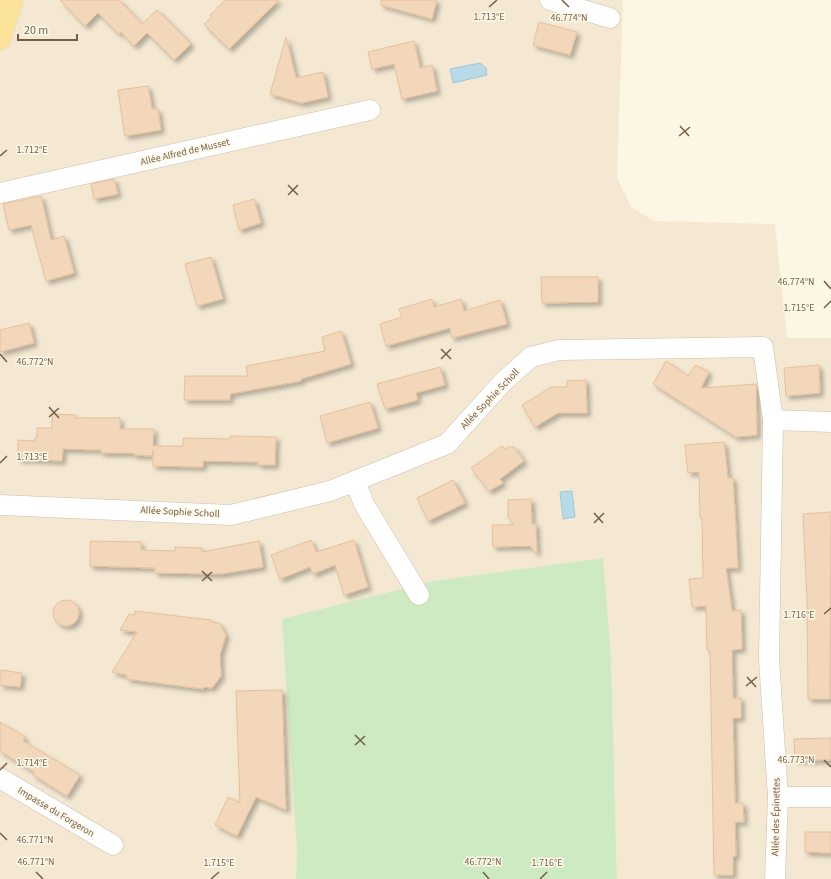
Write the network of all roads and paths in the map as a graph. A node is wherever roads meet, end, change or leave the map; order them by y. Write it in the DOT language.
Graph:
graph roads {
  1 [pos="550,0"];
  2 [pos="6,10"];
  3 [pos="610,18"];
  4 [pos="0,39"];
  5 [pos="370,110"];
  6 [pos="0,193"];
  7 [pos="773,420"];
  8 [pos="831,422"];
  9 [pos="355,481"];
  10 [pos="0,505"];
  11 [pos="419,595"];
  12 [pos="0,778"];
  13 [pos="831,796"];
  14 [pos="778,797"];
  15 [pos="113,845"];
  16 [pos="775,879"];
  1 -- 3 [label="street"];
  2 -- 4 [label="main road"];
  5 -- 6 [label="street, Allée Alfred de Musset"];
  7 -- 8 [label="street"];
  7 -- 9 [label="street, Allée Sophie Scholl"];
  7 -- 14 [label="street, Allée des Épinettes"];
  9 -- 10 [label="street, Allée Sophie Scholl"];
  9 -- 11 [label="street"];
  12 -- 15 [label="street, Impasse du Forgeron"];
  13 -- 14 [label="street"];
  14 -- 16 [label="street, Allée des Épinettes"];
}
